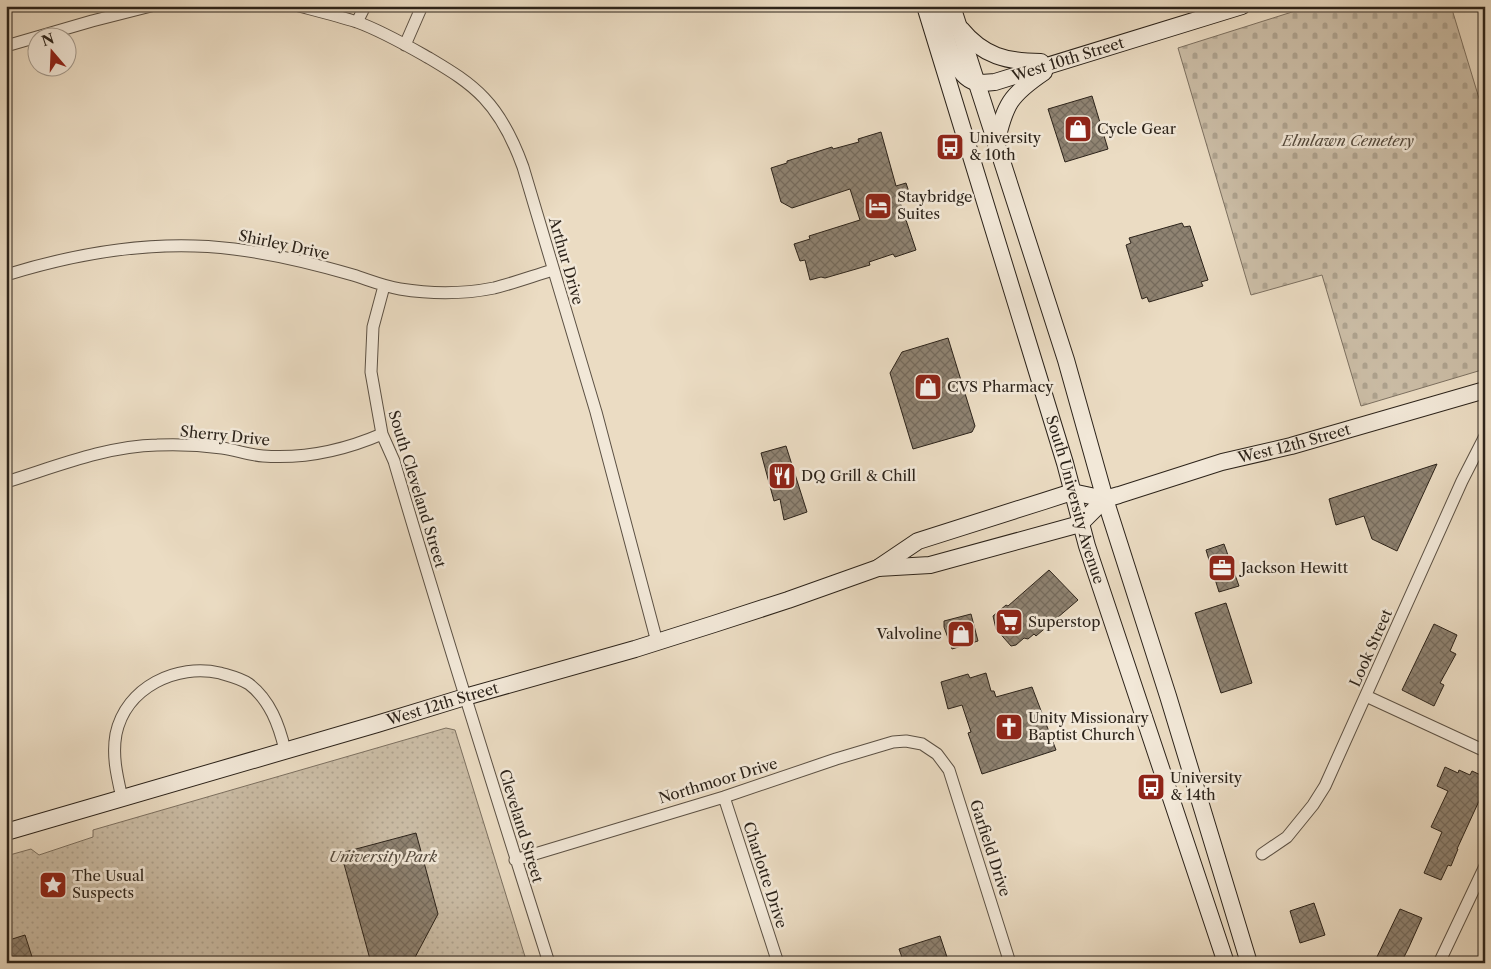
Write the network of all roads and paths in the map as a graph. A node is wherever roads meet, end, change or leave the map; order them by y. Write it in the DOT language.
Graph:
graph roads {
  1 [pos="150,6"];
  2 [pos="299,6"];
  3 [pos="365,6"];
  4 [pos="422,6"];
  5 [pos="925,6"];
  6 [pos="938,6"];
  7 [pos="952,6"];
  8 [pos="1242,6"];
  9 [pos="357,22"];
  10 [pos="958,26"];
  11 [pos="405,45"];
  12 [pos="6,46"];
  13 [pos="1058,62"];
  14 [pos="977,83"];
  15 [pos="996,145"];
  16 [pos="553,270"];
  17 [pos="6,275"];
  18 [pos="384,286"];
  19 [pos="1485,390"];
  20 [pos="382,434"];
  21 [pos="1485,436"];
  22 [pos="6,482"];
  23 [pos="1072,492"];
  24 [pos="1105,499"];
  25 [pos="1080,524"];
  26 [pos="878,568"];
  27 [pos="657,642"];
  28 [pos="1366,696"];
  29 [pos="464,697"];
  30 [pos="931,748"];
  31 [pos="286,750"];
  32 [pos="1485,751"];
  33 [pos="724,796"];
  34 [pos="122,798"];
  35 [pos="6,832"];
  36 [pos="1262,854"];
  37 [pos="515,860"];
  38 [pos="1485,866"];
  39 [pos="549,963"];
  40 [pos="778,963"];
  41 [pos="1010,963"];
  42 [pos="1226,963"];
  43 [pos="1249,963"];
  44 [pos="1439,963"];
  1 -- 12 [label="street"];
  2 -- 9 [label="street, Arthur Drive"];
  3 -- 9 [label="street"];
  4 -- 11 [label="street"];
  5 -- 23 [label="main road, South University Avenue"];
  6 -- 14 [label="main road"];
  7 -- 10 [label="main road, South University Avenue"];
  8 -- 13 [label="main road, West 10th Street"];
  9 -- 11 [label="street, Arthur Drive"];
  10 -- 13 [label="main road"];
  10 -- 14 [label="main road, South University Avenue"];
  11 -- 16 [label="street, Arthur Drive"];
  13 -- 14 [label="main road, West 10th Street"];
  13 -- 15 [label="main road"];
  14 -- 15 [label="main road, South University Avenue"];
  15 -- 24 [label="main road, South University Avenue"];
  16 -- 18 [label="street, Shirley Drive"];
  16 -- 27 [label="street, Arthur Drive"];
  17 -- 18 [label="street, Shirley Drive"];
  18 -- 20 [label="street, South Cleveland Street"];
  19 -- 24 [label="main road, West 12th Street"];
  20 -- 22 [label="street, Sherry Drive"];
  20 -- 29 [label="street, South Cleveland Street"];
  21 -- 28 [label="street, Look Street"];
  23 -- 24 [label="main road, West 12th Street"];
  23 -- 25 [label="main road, South University Avenue"];
  23 -- 26 [label="main road, West 12th Street"];
  24 -- 25 [label="main road, West 12th Street"];
  24 -- 43 [label="main road, South University Avenue"];
  25 -- 26 [label="main road, West 12th Street"];
  25 -- 42 [label="main road, South University Avenue"];
  26 -- 27 [label="main road, West 12th Street"];
  27 -- 29 [label="main road, West 12th Street"];
  28 -- 32 [label="street"];
  28 -- 36 [label="street, Look Street"];
  29 -- 31 [label="main road, West 12th Street"];
  29 -- 37 [label="street, Cleveland Street"];
  30 -- 33 [label="street, Northmoor Drive"];
  30 -- 41 [label="street, Garfield Drive"];
  31 -- 34 [label="main road, West 12th Street"];
  31 -- 34 [label="street"];
  33 -- 37 [label="street, Northmoor Drive"];
  33 -- 40 [label="street, Charlotte Drive"];
  34 -- 35 [label="main road, West 12th Street"];
  37 -- 39 [label="street, Cleveland Street"];
  38 -- 44 [label="street"];
}
